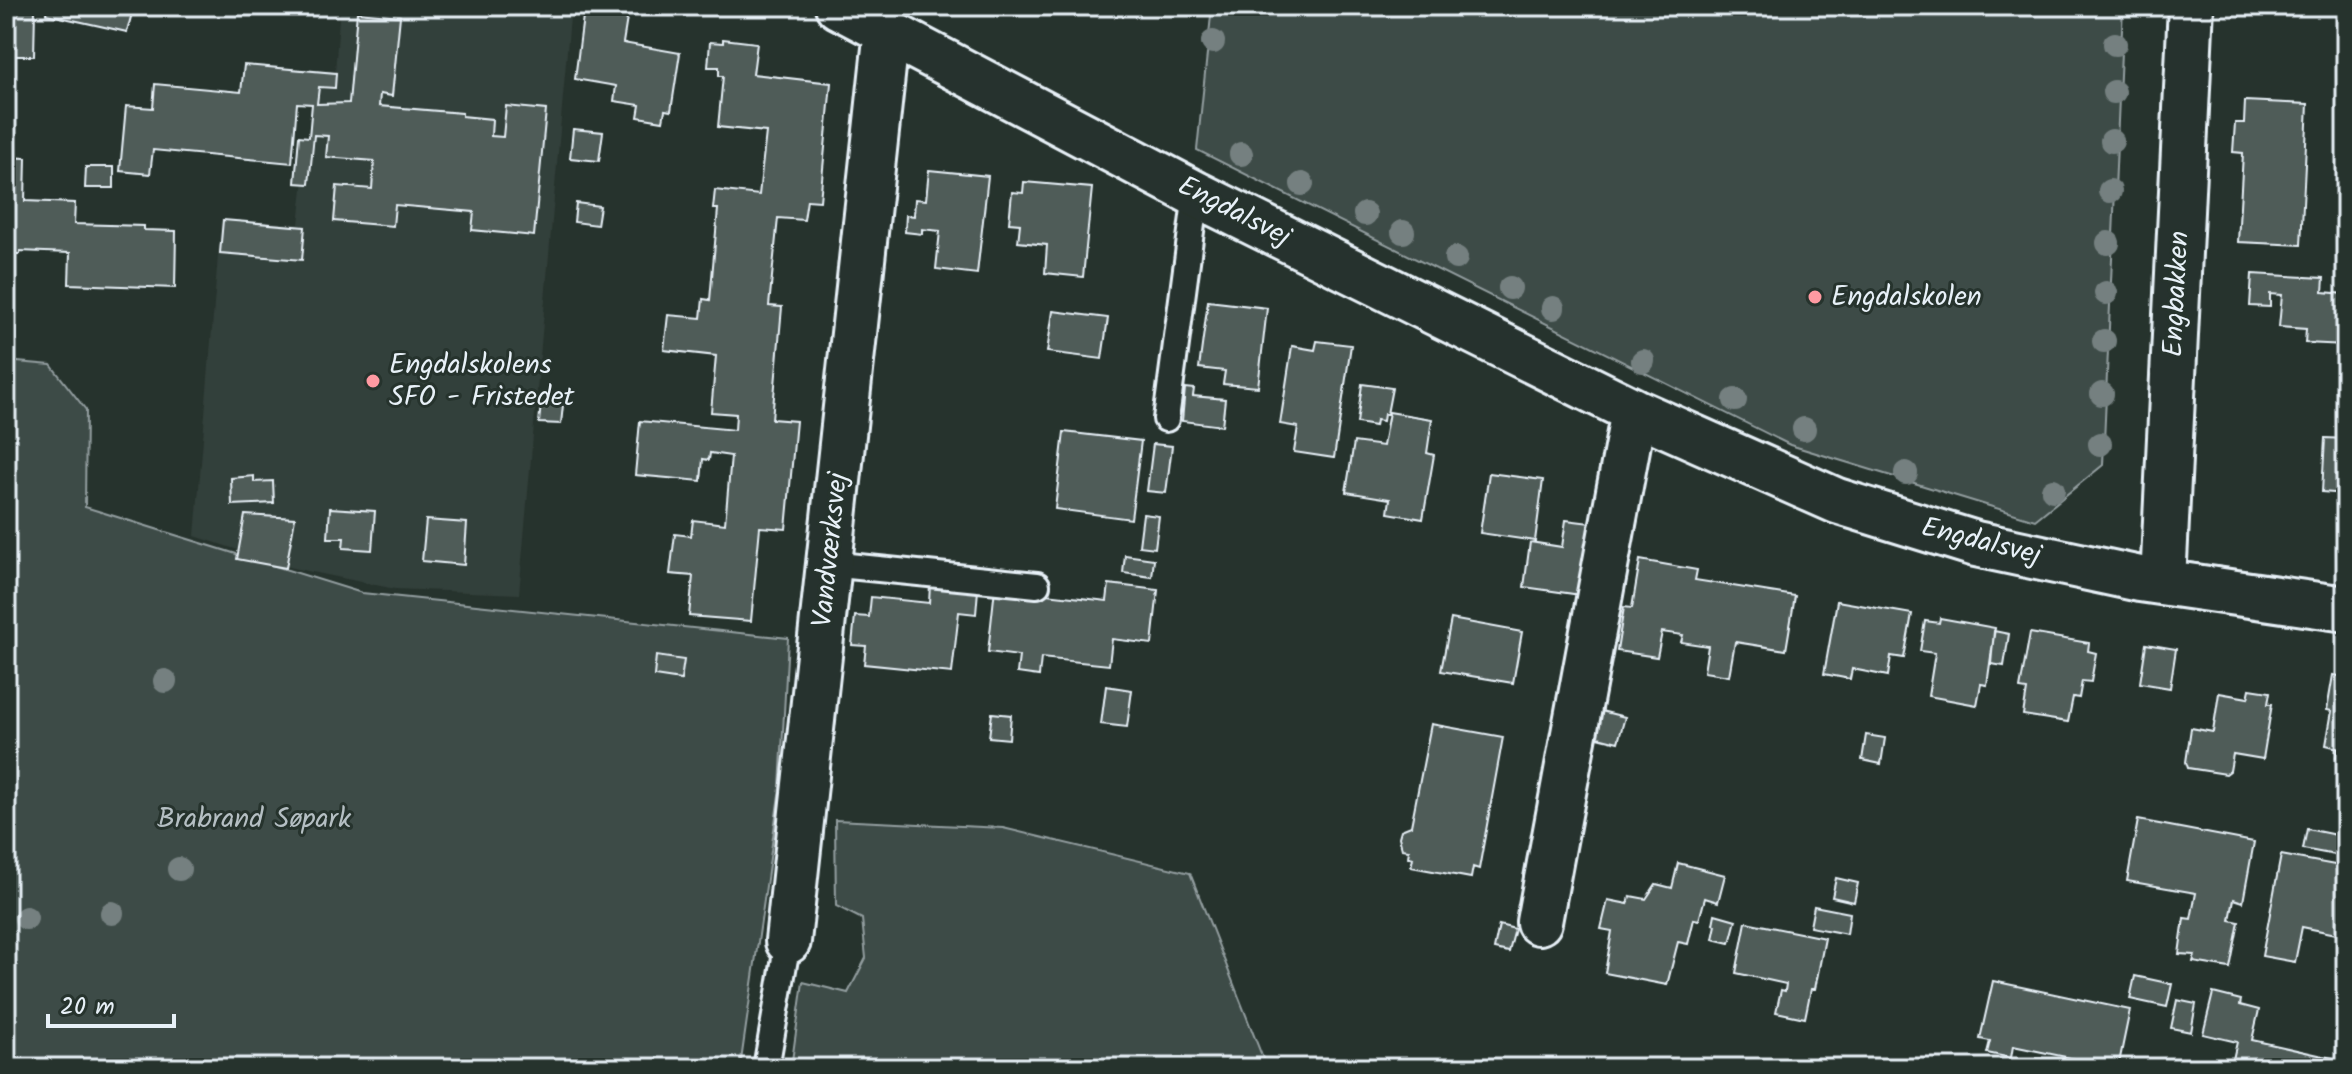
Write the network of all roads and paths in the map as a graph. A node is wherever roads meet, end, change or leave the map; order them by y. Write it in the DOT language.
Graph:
graph roads {
  1 [pos="838,6"];
  2 [pos="2191,6"];
  3 [pos="888,18"];
  4 [pos="1196,194"];
  5 [pos="1634,411"];
  6 [pos="1166,419"];
  7 [pos="829,564"];
  8 [pos="2163,582"];
  9 [pos="1037,585"];
  10 [pos="2346,609"];
  11 [pos="1539,922"];
  12 [pos="788,941"];
  13 [pos="766,1068"];
  1 -- 3 [label="street, Engdalsvej"];
  2 -- 8 [label="street, Engbakken"];
  3 -- 4 [label="street, Engdalsvej"];
  3 -- 7 [label="street, Vandværksvej"];
  4 -- 5 [label="street, Engdalsvej"];
  4 -- 6 [label="lane"];
  5 -- 8 [label="street, Engdalsvej"];
  5 -- 11 [label="street"];
  7 -- 9 [label="lane"];
  7 -- 12 [label="street, Vandværksvej"];
  8 -- 10 [label="street, Engdalsvej"];
  12 -- 13 [label="lane, Vandværksvej"];
}
